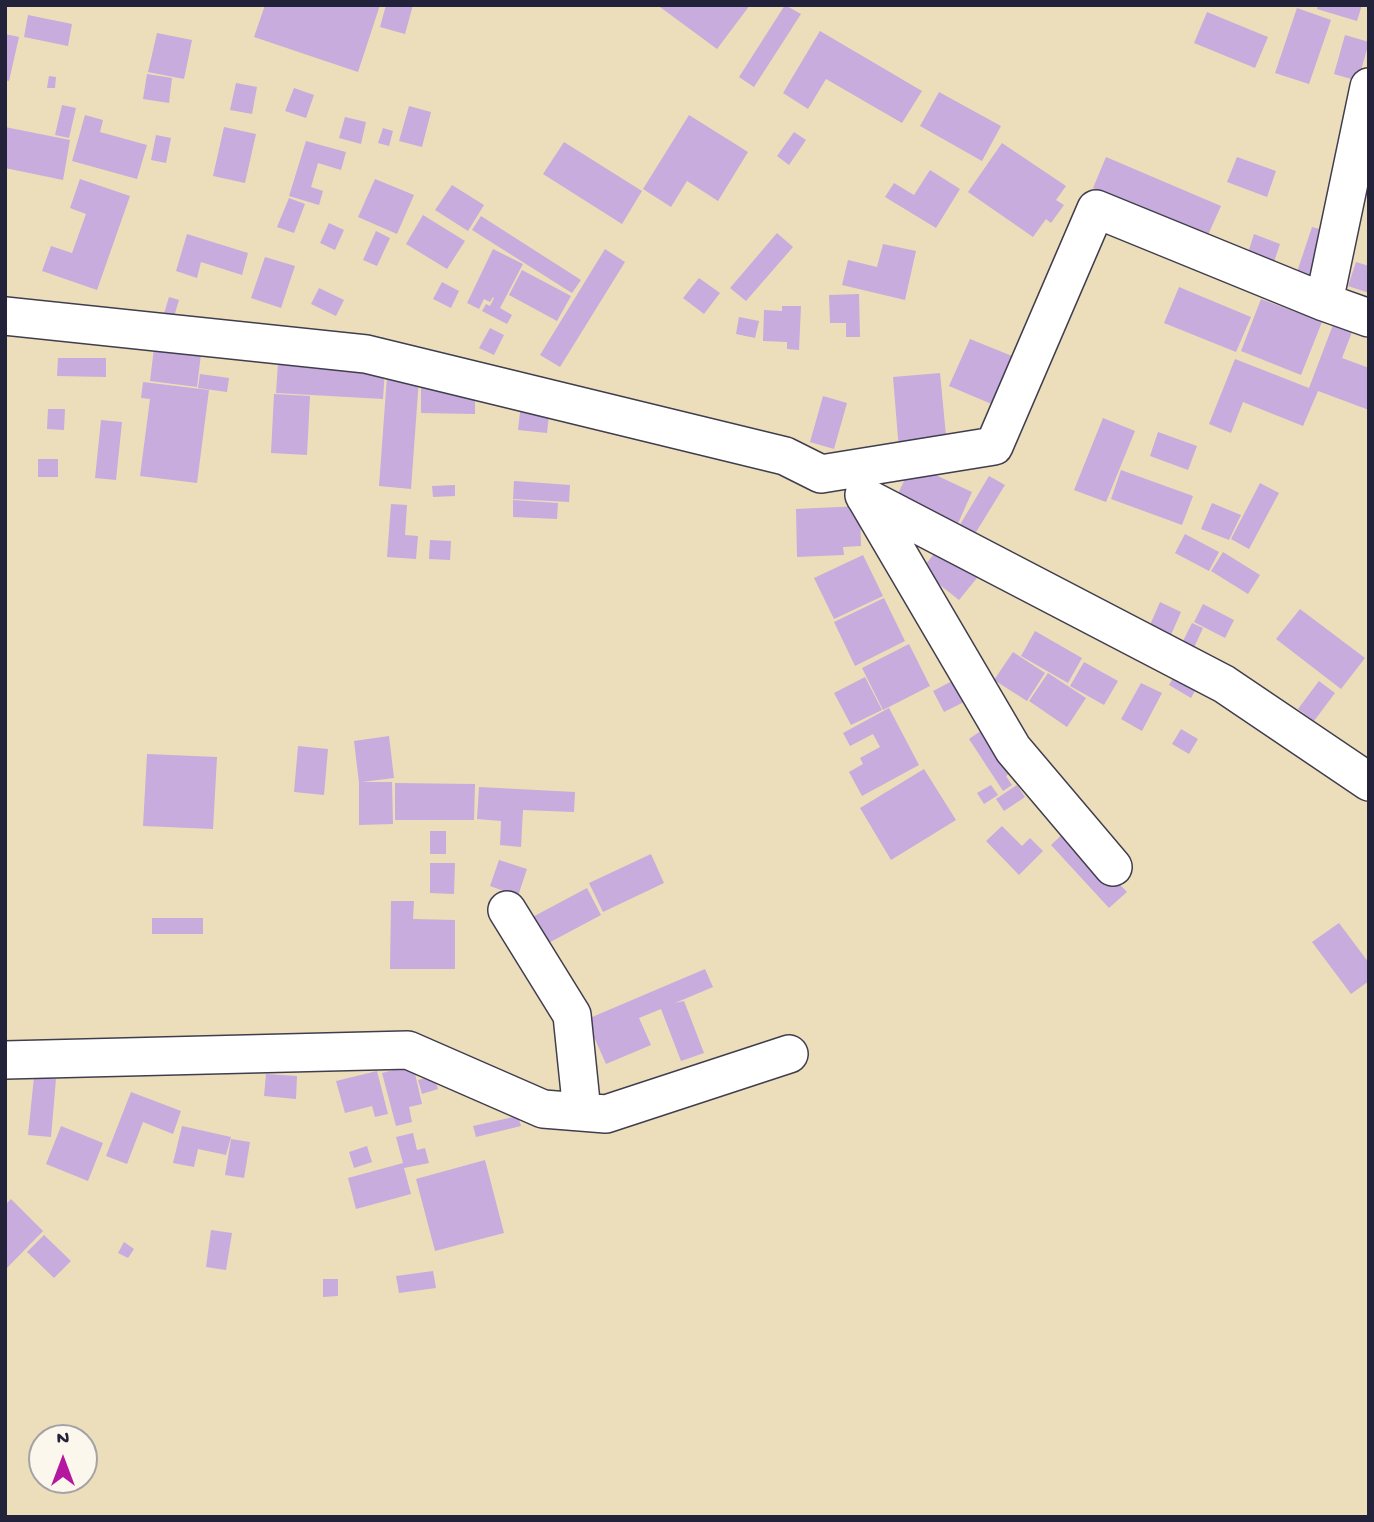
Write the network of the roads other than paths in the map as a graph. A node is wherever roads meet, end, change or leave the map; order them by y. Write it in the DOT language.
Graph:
graph roads {
  1 [pos="1369,87"];
  2 [pos="1324,302"];
  3 [pos="5,316"];
  4 [pos="1369,318"];
  5 [pos="858,483"];
  6 [pos="1369,782"];
  7 [pos="1113,867"];
  8 [pos="507,910"];
  9 [pos="789,1054"];
  10 [pos="5,1060"];
  11 [pos="582,1112"];
  1 -- 2 [label="street"];
  2 -- 4 [label="street"];
  2 -- 5 [label="street"];
  3 -- 5 [label="street"];
  5 -- 6 [label="street"];
  5 -- 7 [label="street"];
  8 -- 11 [label="street"];
  9 -- 11 [label="street"];
  10 -- 11 [label="street"];
}
